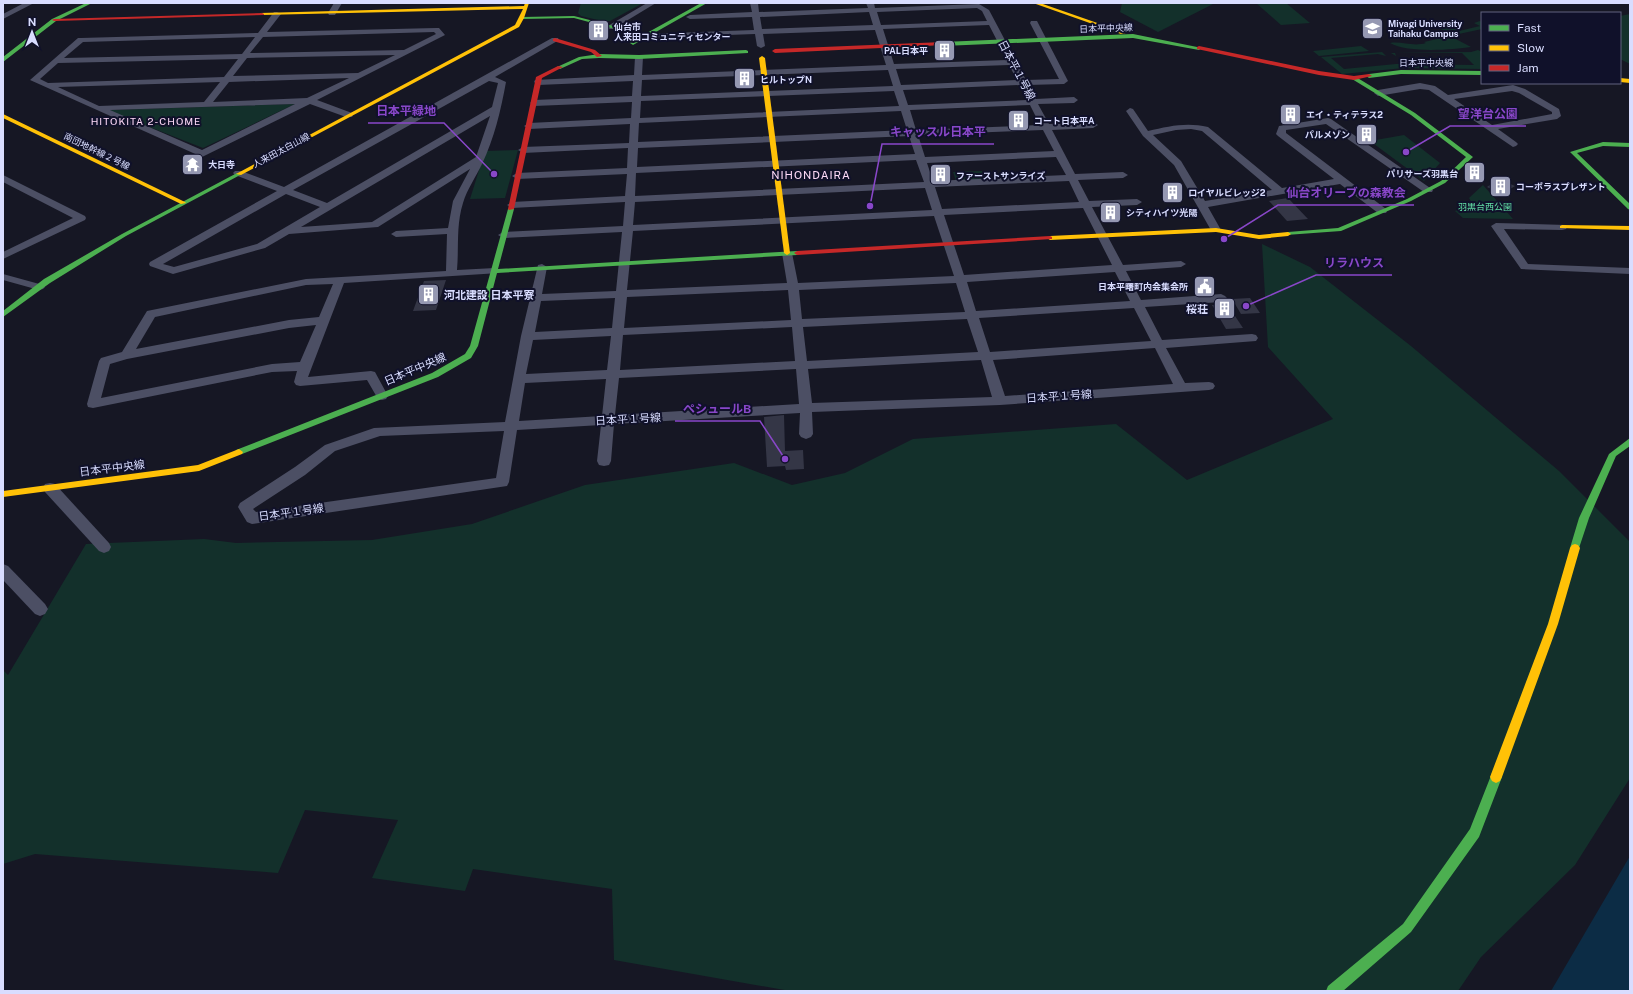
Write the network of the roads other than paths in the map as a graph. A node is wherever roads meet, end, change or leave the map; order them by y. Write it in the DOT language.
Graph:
graph roads {
  1 [pos="30,3"];
  2 [pos="90,3"];
  3 [pos="338,3"];
  4 [pos="652,3"];
  5 [pos="705,3"];
  6 [pos="754,3"];
  7 [pos="1035,3"];
  8 [pos="526,5"];
  9 [pos="960,5"];
  10 [pos="871,7"];
  11 [pos="332,13"];
  12 [pos="277,14"];
  13 [pos="756,14"];
  14 [pos="3,17"];
  15 [pos="690,17"];
  16 [pos="522,18"];
  17 [pos="54,20"];
  18 [pos="992,23"];
  19 [pos="1034,23"];
  20 [pos="610,27"];
  21 [pos="878,27"];
  22 [pos="759,32"];
  23 [pos="564,34"];
  24 [pos="261,35"];
  25 [pos="645,36"];
  26 [pos="1133,36"];
  27 [pos="555,40"];
  28 [pos="1043,41"];
  29 [pos="1001,42"];
  30 [pos="761,46"];
  31 [pos="884,46"];
  32 [pos="775,51"];
  33 [pos="408,52"];
  34 [pos="746,52"];
  35 [pos="245,56"];
  36 [pos="604,56"];
  37 [pos="638,57"];
  38 [pos="762,58"];
  39 [pos="3,60"];
  40 [pos="56,61"];
  41 [pos="1011,62"];
  42 [pos="891,67"];
  43 [pos="764,73"];
  44 [pos="1481,73"];
  45 [pos="358,75"];
  46 [pos="489,78"];
  47 [pos="1354,78"];
  48 [pos="637,79"];
  49 [pos="226,80"];
  50 [pos="538,82"];
  51 [pos="1023,82"];
  52 [pos="45,85"];
  53 [pos="898,87"];
  54 [pos="766,93"];
  55 [pos="1378,93"];
  56 [pos="1447,98"];
  57 [pos="636,100"];
  58 [pos="1074,100"];
  59 [pos="310,101"];
  60 [pos="534,103"];
  61 [pos="1034,103"];
  62 [pos="207,104"];
  63 [pos="96,108"];
  64 [pos="905,108"];
  65 [pos="496,109"];
  66 [pos="1130,112"];
  67 [pos="349,115"];
  68 [pos="769,115"];
  69 [pos="3,116"];
  70 [pos="636,122"];
  71 [pos="1093,125"];
  72 [pos="528,126"];
  73 [pos="1046,126"];
  74 [pos="1490,128"];
  75 [pos="912,132"];
  76 [pos="1146,134"];
  77 [pos="774,139"];
  78 [pos="1513,144"];
  79 [pos="633,145"];
  80 [pos="1630,145"];
  81 [pos="523,150"];
  82 [pos="1060,154"];
  83 [pos="480,158"];
  84 [pos="920,159"];
  85 [pos="776,165"];
  86 [pos="630,172"];
  87 [pos="238,173"];
  88 [pos="1123,175"];
  89 [pos="517,176"];
  90 [pos="3,178"];
  91 [pos="1073,178"];
  92 [pos="1342,181"];
  93 [pos="929,185"];
  94 [pos="1428,190"];
  95 [pos="285,191"];
  96 [pos="779,191"];
  97 [pos="1280,191"];
  98 [pos="630,200"];
  99 [pos="1137,202"];
  100 [pos="183,203"];
  101 [pos="512,205"];
  102 [pos="1086,205"];
  103 [pos="1201,205"];
  104 [pos="328,207"];
  105 [pos="1630,208"];
  106 [pos="1382,210"];
  107 [pos="938,213"];
  108 [pos="783,221"];
  109 [pos="1562,227"];
  110 [pos="628,228"];
  111 [pos="1630,228"];
  112 [pos="1216,230"];
  113 [pos="453,231"];
  114 [pos="287,232"];
  115 [pos="396,234"];
  116 [pos="503,235"];
  117 [pos="1103,236"];
  118 [pos="3,242"];
  119 [pos="949,244"];
  120 [pos="15,250"];
  121 [pos="787,253"];
  122 [pos="3,256"];
  123 [pos="624,262"];
  124 [pos="1181,264"];
  125 [pos="542,267"];
  126 [pos="1121,269"];
  127 [pos="495,271"];
  128 [pos="1630,271"];
  129 [pos="450,274"];
  130 [pos="3,277"];
  131 [pos="959,279"];
  132 [pos="340,280"];
  133 [pos="793,286"];
  134 [pos="39,287"];
  135 [pos="620,295"];
  136 [pos="535,298"];
  137 [pos="1220,298"];
  138 [pos="1139,304"];
  139 [pos="3,315"];
  140 [pos="971,315"];
  141 [pos="324,320"];
  142 [pos="796,323"];
  143 [pos="617,332"];
  144 [pos="527,336"];
  145 [pos="1252,338"];
  146 [pos="1159,345"];
  147 [pos="126,355"];
  148 [pos="985,356"];
  149 [pos="801,364"];
  150 [pos="305,366"];
  151 [pos="612,374"];
  152 [pos="519,379"];
  153 [pos="1210,386"];
  154 [pos="1181,388"];
  155 [pos="382,396"];
  156 [pos="1000,400"];
  157 [pos="806,408"];
  158 [pos="609,420"];
  159 [pos="512,426"];
  160 [pos="806,434"];
  161 [pos="1630,441"];
  162 [pos="604,461"];
  163 [pos="50,488"];
  164 [pos="3,494"];
  165 [pos="104,547"];
  166 [pos="3,570"];
  167 [pos="40,609"];
  168 [pos="1333,991"];
  1 -- 14 [label="street"];
  2 -- 17 [label="street"];
  3 -- 11 [label="street"];
  4 -- 20 [label="street"];
  5 -- 25 [label="street"];
  6 -- 13 [label="street"];
  7 -- 26 [label="street"];
  8 -- 11 [label="street"];
  8 -- 16 [label="street"];
  9 -- 10 [label="street"];
  9 -- 18 [label="street, 日本平１号線"];
  10 -- 13 [label="street"];
  10 -- 21 [label="street"];
  11 -- 12 [label="street"];
  12 -- 17 [label="street"];
  12 -- 24 [label="street"];
  13 -- 15 [label="street"];
  13 -- 22 [label="street"];
  16 -- 20 [label="street"];
  16 -- 67 [label="street, 人来田太白山線"];
  17 -- 39 [label="street"];
  18 -- 21 [label="street"];
  18 -- 29 [label="street, 日本平１号線"];
  19 -- 28 [label="street"];
  20 -- 25 [label="street"];
  21 -- 22 [label="street"];
  21 -- 31 [label="street"];
  22 -- 25 [label="street"];
  22 -- 30 [label="street"];
  23 -- 27 [label="street"];
  24 -- 33 [label="street"];
  24 -- 35 [label="street"];
  24 -- 40 [label="street"];
  25 -- 36 [label="street"];
  26 -- 28 [label="street, 日本平中央線"];
  26 -- 47 [label="street, 日本平中央線"];
  27 -- 36 [label="street"];
  27 -- 46 [label="street"];
  28 -- 29 [label="street, 日本平中央線"];
  28 -- 51 [label="street"];
  29 -- 31 [label="street, 日本平中央線"];
  29 -- 41 [label="street, 日本平１号線"];
  30 -- 32 [label="street"];
  30 -- 34 [label="street"];
  31 -- 32 [label="street, 日本平中央線"];
  31 -- 42 [label="street"];
  32 -- 38 [label="street"];
  33 -- 35 [label="street"];
  33 -- 45 [label="street"];
  34 -- 37 [label="street"];
  34 -- 38 [label="street"];
  35 -- 40 [label="street"];
  35 -- 49 [label="street"];
  36 -- 37 [label="street"];
  36 -- 50 [label="street"];
  37 -- 48 [label="street"];
  38 -- 43 [label="street"];
  40 -- 52 [label="street"];
  41 -- 42 [label="street"];
  41 -- 51 [label="street, 日本平１号線"];
  42 -- 43 [label="street"];
  42 -- 53 [label="street"];
  43 -- 48 [label="street"];
  43 -- 54 [label="street"];
  44 -- 47 [label="street, 日本平中央線"];
  45 -- 49 [label="street"];
  45 -- 59 [label="street"];
  46 -- 65 [label="street"];
  46 -- 95 [label="street"];
  47 -- 55 [label="street"];
  48 -- 50 [label="street"];
  48 -- 57 [label="street"];
  49 -- 52 [label="street"];
  49 -- 62 [label="street"];
  50 -- 60 [label="street, 日本平中央線"];
  51 -- 53 [label="street"];
  51 -- 61 [label="street, 日本平１号線"];
  52 -- 63 [label="street"];
  53 -- 54 [label="street"];
  53 -- 64 [label="street"];
  54 -- 57 [label="street"];
  54 -- 68 [label="street"];
  55 -- 56 [label="street"];
  55 -- 94 [label="street"];
  56 -- 74 [label="street"];
  56 -- 74 [label="street"];
  57 -- 60 [label="street"];
  57 -- 70 [label="street"];
  58 -- 61 [label="street"];
  59 -- 62 [label="street"];
  59 -- 63 [label="street"];
  59 -- 67 [label="street"];
  60 -- 72 [label="street, 日本平中央線"];
  61 -- 64 [label="street"];
  61 -- 73 [label="street, 日本平１号線"];
  62 -- 63 [label="street"];
  64 -- 68 [label="street"];
  64 -- 75 [label="street"];
  65 -- 83 [label="street"];
  65 -- 104 [label="street"];
  66 -- 76 [label="street"];
  67 -- 87 [label="street, 人来田太白山線"];
  68 -- 70 [label="street"];
  68 -- 77 [label="street"];
  69 -- 100 [label="street, 南団地幹線２号線"];
  70 -- 72 [label="street"];
  70 -- 79 [label="street"];
  71 -- 73 [label="street"];
  72 -- 81 [label="street, 日本平中央線"];
  73 -- 75 [label="street"];
  73 -- 82 [label="street, 日本平１号線"];
  74 -- 78 [label="street"];
  75 -- 77 [label="street"];
  75 -- 84 [label="street"];
  76 -- 97 [label="street"];
  76 -- 103 [label="street"];
  77 -- 79 [label="street"];
  77 -- 85 [label="street"];
  79 -- 81 [label="street"];
  79 -- 86 [label="street"];
  80 -- 105 [label="street"];
  81 -- 89 [label="street, 日本平中央線"];
  82 -- 84 [label="street"];
  82 -- 91 [label="street, 日本平１号線"];
  83 -- 113 [label="street"];
  83 -- 114 [label="street"];
  84 -- 85 [label="street"];
  84 -- 93 [label="street"];
  85 -- 86 [label="street"];
  85 -- 96 [label="street"];
  86 -- 89 [label="street"];
  86 -- 98 [label="street"];
  87 -- 95 [label="street"];
  87 -- 100 [label="street, 人来田太白山線"];
  88 -- 91 [label="street"];
  89 -- 101 [label="street, 日本平中央線"];
  90 -- 120 [label="street"];
  91 -- 93 [label="street"];
  91 -- 102 [label="street, 日本平１号線"];
  92 -- 94 [label="street"];
  92 -- 97 [label="street"];
  92 -- 106 [label="street"];
  93 -- 96 [label="street"];
  93 -- 107 [label="street"];
  94 -- 106 [label="street"];
  95 -- 104 [label="street"];
  95 -- 114 [label="street"];
  96 -- 98 [label="street"];
  96 -- 108 [label="street"];
  97 -- 103 [label="street"];
  98 -- 101 [label="street"];
  98 -- 110 [label="street"];
  99 -- 102 [label="street"];
  100 -- 134 [label="street, 人来田太白山線"];
  101 -- 116 [label="street, 日本平中央線"];
  102 -- 107 [label="street"];
  102 -- 117 [label="street, 日本平１号線"];
  103 -- 112 [label="street"];
  104 -- 114 [label="street"];
  106 -- 112 [label="street"];
  107 -- 108 [label="street"];
  107 -- 119 [label="street"];
  108 -- 110 [label="street"];
  108 -- 121 [label="street"];
  109 -- 111 [label="street"];
  109 -- 128 [label="street"];
  110 -- 116 [label="street"];
  110 -- 123 [label="street"];
  112 -- 117 [label="street"];
  113 -- 115 [label="street"];
  113 -- 129 [label="street"];
  116 -- 127 [label="street, 日本平中央線"];
  117 -- 119 [label="street"];
  117 -- 126 [label="street, 日本平１号線"];
  118 -- 120 [label="street"];
  119 -- 121 [label="street"];
  119 -- 131 [label="street"];
  120 -- 122 [label="street"];
  121 -- 123 [label="street"];
  121 -- 133 [label="street"];
  123 -- 125 [label="street"];
  123 -- 135 [label="street"];
  124 -- 126 [label="street"];
  125 -- 127 [label="street"];
  125 -- 136 [label="street, 日本平１号線"];
  126 -- 131 [label="street"];
  126 -- 138 [label="street, 日本平１号線"];
  127 -- 129 [label="street"];
  127 -- 155 [label="street, 日本平中央線"];
  129 -- 132 [label="street"];
  130 -- 134 [label="street"];
  131 -- 133 [label="street"];
  131 -- 140 [label="street"];
  132 -- 141 [label="street"];
  132 -- 147 [label="street"];
  133 -- 135 [label="street"];
  133 -- 142 [label="street"];
  134 -- 139 [label="street, 人来田太白山線"];
  135 -- 136 [label="street"];
  135 -- 143 [label="street"];
  136 -- 144 [label="street, 日本平１号線"];
  137 -- 138 [label="street"];
  138 -- 140 [label="street"];
  138 -- 146 [label="street, 日本平１号線"];
  140 -- 142 [label="street"];
  140 -- 148 [label="street"];
  141 -- 147 [label="street"];
  141 -- 150 [label="street"];
  142 -- 143 [label="street"];
  142 -- 149 [label="street"];
  143 -- 144 [label="street"];
  143 -- 151 [label="street"];
  144 -- 152 [label="street, 日本平１号線"];
  145 -- 146 [label="street"];
  146 -- 148 [label="street"];
  146 -- 154 [label="street, 日本平１号線"];
  147 -- 150 [label="street"];
  148 -- 149 [label="street"];
  148 -- 156 [label="street"];
  149 -- 151 [label="street"];
  149 -- 157 [label="street"];
  150 -- 155 [label="street"];
  151 -- 152 [label="street"];
  151 -- 158 [label="street"];
  152 -- 159 [label="street, 日本平１号線"];
  153 -- 154 [label="street"];
  154 -- 156 [label="street, 日本平１号線"];
  155 -- 163 [label="street, 日本平中央線"];
  156 -- 157 [label="street, 日本平１号線"];
  157 -- 158 [label="street, 日本平１号線"];
  157 -- 160 [label="street"];
  158 -- 159 [label="street, 日本平１号線"];
  158 -- 162 [label="street"];
  159 -- 159 [label="street, 日本平１号線"];
  161 -- 168 [label="street"];
  163 -- 164 [label="street, 日本平中央線"];
  163 -- 165 [label="street"];
  166 -- 167 [label="street"];
}
